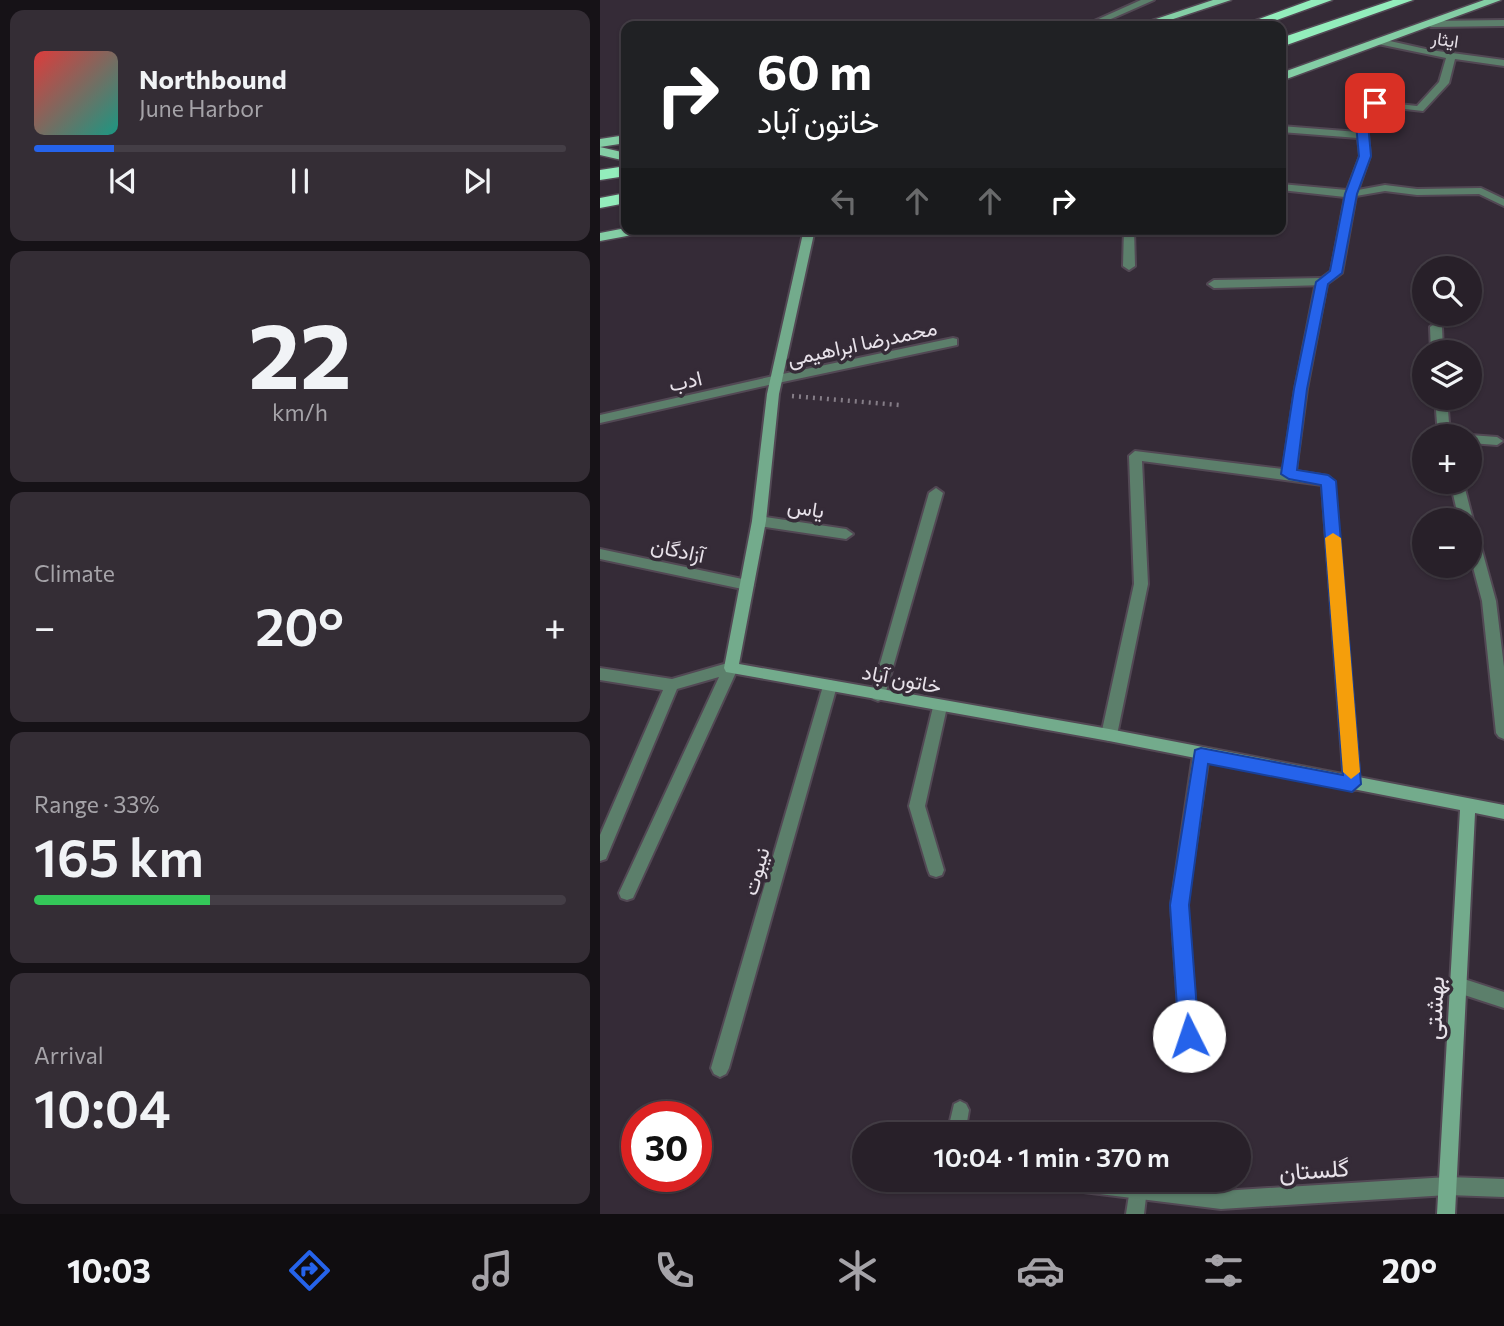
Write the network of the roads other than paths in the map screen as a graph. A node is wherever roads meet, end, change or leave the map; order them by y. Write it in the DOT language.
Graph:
graph roads {
  1 [pos="1150,0"];
  2 [pos="1225,0"];
  3 [pos="1325,0"];
  4 [pos="1406,0"];
  5 [pos="1495,0"];
  6 [pos="1100,21"];
  7 [pos="1157,21"];
  8 [pos="1262,21"];
  9 [pos="1504,23"];
  10 [pos="1431,24"];
  11 [pos="1286,41"];
  12 [pos="1382,42"];
  13 [pos="1451,56"];
  14 [pos="1504,63"];
  15 [pos="1286,76"];
  16 [pos="1286,129"];
  17 [pos="1363,135"];
  18 [pos="621,140"];
  19 [pos="600,144"];
  20 [pos="600,151"];
  21 [pos="621,156"];
  22 [pos="621,172"];
  23 [pos="600,175"];
  24 [pos="1286,188"];
  25 [pos="1351,194"];
  26 [pos="621,199"];
  27 [pos="600,203"];
  28 [pos="1504,203"];
  29 [pos="809,235"];
  30 [pos="1129,235"];
  31 [pos="1129,266"];
  32 [pos="1322,282"];
  33 [pos="1214,284"];
  34 [pos="1435,327"];
  35 [pos="1436,340"];
  36 [pos="953,342"];
  37 [pos="778,379"];
  38 [pos="600,419"];
  39 [pos="1482,440"];
  40 [pos="1497,441"];
  41 [pos="1289,474"];
  42 [pos="935,493"];
  43 [pos="759,521"];
  44 [pos="846,534"];
  45 [pos="600,554"];
  46 [pos="1482,576"];
  47 [pos="747,585"];
  48 [pos="731,668"];
  49 [pos="600,674"];
  50 [pos="672,685"];
  51 [pos="830,686"];
  52 [pos="878,695"];
  53 [pos="940,707"];
  54 [pos="1504,733"];
  55 [pos="1109,735"];
  56 [pos="1201,755"];
  57 [pos="1352,784"];
  58 [pos="1468,806"];
  59 [pos="1504,812"];
  60 [pos="600,854"];
  61 [pos="936,870"];
  62 [pos="627,893"];
  63 [pos="1458,985"];
  64 [pos="1504,1000"];
  65 [pos="1189,1036"];
  66 [pos="720,1068"];
  67 [pos="960,1110"];
  68 [pos="958,1122"];
  69 [pos="1448,1185"];
  70 [pos="1504,1188"];
  71 [pos="1138,1192"];
  72 [pos="1161,1192"];
  73 [pos="1135,1214"];
  74 [pos="1446,1214"];
  1 -- 6 [label="street"];
  2 -- 7 [label="main road"];
  3 -- 8 [label="highway"];
  4 -- 11 [label="highway"];
  5 -- 10 [label="main road"];
  9 -- 10 [label="street"];
  10 -- 12 [label="main road"];
  12 -- 13 [label="street, ایثار"];
  12 -- 15 [label="main road"];
  13 -- 14 [label="street, ایثار"];
  13 -- 17 [label="street"];
  16 -- 17 [label="street"];
  17 -- 25 [label="street"];
  18 -- 19 [label="main road"];
  20 -- 21 [label="main road"];
  22 -- 23 [label="highway"];
  24 -- 25 [label="street"];
  25 -- 28 [label="street"];
  25 -- 32 [label="street"];
  26 -- 27 [label="highway"];
  29 -- 37 [label="street"];
  30 -- 31 [label="street"];
  32 -- 33 [label="street"];
  32 -- 41 [label="street"];
  34 -- 35 [label="street"];
  36 -- 37 [label="street, محمدرضا ابراهیمی"];
  37 -- 38 [label="street, ادب"];
  37 -- 43 [label="street"];
  39 -- 40 [label="street"];
  41 -- 55 [label="street"];
  41 -- 57 [label="street"];
  42 -- 52 [label="street"];
  43 -- 44 [label="street, یاس"];
  43 -- 47 [label="street"];
  45 -- 47 [label="street, آزادگان"];
  46 -- 54 [label="street"];
  47 -- 48 [label="street"];
  48 -- 50 [label="street"];
  48 -- 51 [label="street, خاتون آباد"];
  48 -- 62 [label="street"];
  49 -- 50 [label="street"];
  50 -- 60 [label="street"];
  51 -- 52 [label="street, خاتون آباد"];
  51 -- 66 [label="street, نیبوت"];
  52 -- 53 [label="street, خاتون آباد"];
  53 -- 55 [label="street, خاتون آباد"];
  53 -- 61 [label="street"];
  55 -- 56 [label="street, خاتون آباد"];
  56 -- 57 [label="street, خاتون آباد"];
  56 -- 65 [label="street"];
  57 -- 58 [label="street, خاتون آباد"];
  58 -- 59 [label="street, خاتون آباد"];
  58 -- 63 [label="street, بهشتی"];
  63 -- 64 [label="street"];
  63 -- 69 [label="street, بهشتی"];
  67 -- 68 [label="street"];
  69 -- 70 [label="street, گلستان"];
  69 -- 72 [label="street, گلستان"];
  69 -- 74 [label="street, بهشتی"];
  71 -- 73 [label="street"];
}
